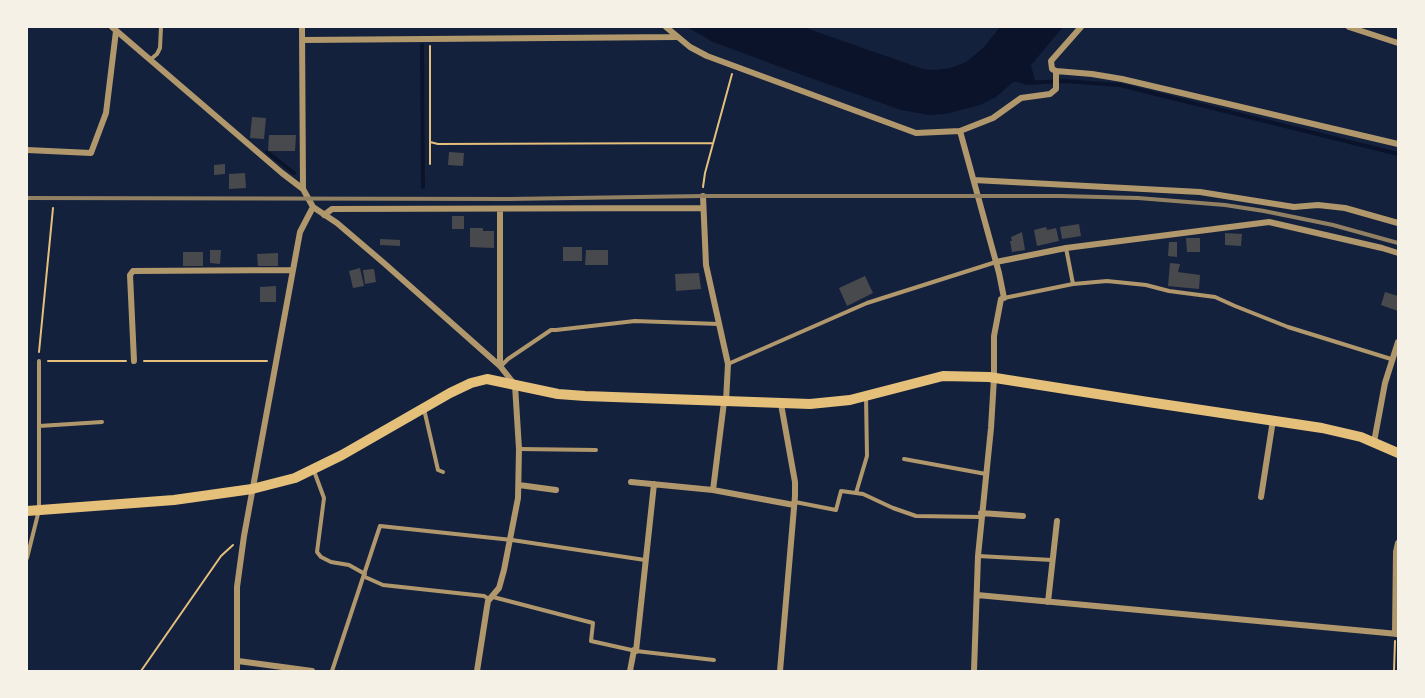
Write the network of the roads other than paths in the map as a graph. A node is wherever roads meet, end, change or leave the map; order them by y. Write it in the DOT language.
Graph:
graph roads {
  1 [pos="161,27"];
  2 [pos="302,27"];
  3 [pos="666,27"];
  4 [pos="1081,27"];
  5 [pos="1349,27"];
  6 [pos="114,29"];
  7 [pos="1365,29"];
  8 [pos="676,37"];
  9 [pos="302,40"];
  10 [pos="1398,43"];
  11 [pos="150,60"];
  12 [pos="1056,74"];
  13 [pos="960,131"];
  14 [pos="1398,144"];
  15 [pos="27,150"];
  16 [pos="974,180"];
  17 [pos="303,189"];
  18 [pos="703,196"];
  19 [pos="313,207"];
  20 [pos="703,208"];
  21 [pos="500,209"];
  22 [pos="324,215"];
  23 [pos="1398,223"];
  24 [pos="1066,248"];
  25 [pos="1398,253"];
  26 [pos="996,262"];
  27 [pos="292,270"];
  28 [pos="1073,284"];
  29 [pos="1004,298"];
  30 [pos="719,324"];
  31 [pos="1398,342"];
  32 [pos="1391,359"];
  33 [pos="39,361"];
  34 [pos="134,361"];
  35 [pos="728,364"];
  36 [pos="500,366"];
  37 [pos="994,378"];
  38 [pos="515,385"];
  39 [pos="866,396"];
  40 [pos="725,401"];
  41 [pos="782,404"];
  42 [pos="424,408"];
  43 [pos="1274,420"];
  44 [pos="102,422"];
  45 [pos="39,426"];
  46 [pos="1374,442"];
  47 [pos="519,449"];
  48 [pos="596,450"];
  49 [pos="1398,453"];
  50 [pos="904,459"];
  51 [pos="314,471"];
  52 [pos="443,472"];
  53 [pos="987,474"];
  54 [pos="631,482"];
  55 [pos="654,484"];
  56 [pos="519,485"];
  57 [pos="252,489"];
  58 [pos="556,490"];
  59 [pos="713,490"];
  60 [pos="856,493"];
  61 [pos="1261,497"];
  62 [pos="794,504"];
  63 [pos="33,510"];
  64 [pos="981,515"];
  65 [pos="1023,516"];
  66 [pos="1057,521"];
  67 [pos="512,540"];
  68 [pos="1398,543"];
  69 [pos="978,556"];
  70 [pos="27,558"];
  71 [pos="645,560"];
  72 [pos="1052,560"];
  73 [pos="365,576"];
  74 [pos="977,595"];
  75 [pos="491,598"];
  76 [pos="1048,602"];
  77 [pos="1396,634"];
  78 [pos="635,650"];
  79 [pos="714,660"];
  80 [pos="238,661"];
  81 [pos="237,671"];
  82 [pos="312,671"];
  83 [pos="332,671"];
  84 [pos="477,671"];
  85 [pos="630,671"];
  86 [pos="780,671"];
  87 [pos="974,671"];
  1 -- 11 [label="lane"];
  2 -- 9 [label="street"];
  3 -- 8 [label="street"];
  4 -- 12 [label="street"];
  5 -- 7 [label="street"];
  6 -- 11 [label="street"];
  6 -- 15 [label="street"];
  7 -- 10 [label="street"];
  8 -- 9 [label="street"];
  8 -- 13 [label="street"];
  9 -- 17 [label="street"];
  11 -- 17 [label="street"];
  12 -- 13 [label="street"];
  12 -- 14 [label="street"];
  13 -- 16 [label="street"];
  16 -- 23 [label="street"];
  16 -- 26 [label="street"];
  17 -- 19 [label="street"];
  18 -- 20 [label="street"];
  19 -- 22 [label="street"];
  19 -- 27 [label="street"];
  20 -- 21 [label="street"];
  20 -- 30 [label="street"];
  21 -- 22 [label="street"];
  21 -- 36 [label="street"];
  22 -- 36 [label="street"];
  24 -- 25 [label="street"];
  24 -- 26 [label="street"];
  24 -- 28 [label="lane"];
  26 -- 29 [label="street"];
  26 -- 35 [label="lane"];
  27 -- 34 [label="street"];
  27 -- 57 [label="street"];
  28 -- 29 [label="lane"];
  28 -- 32 [label="lane"];
  29 -- 37 [label="street"];
  30 -- 35 [label="street"];
  30 -- 36 [label="lane"];
  31 -- 32 [label="street"];
  32 -- 46 [label="street"];
  33 -- 45 [label="lane"];
  35 -- 40 [label="street"];
  36 -- 38 [label="street"];
  37 -- 39 [label="main road"];
  37 -- 43 [label="main road"];
  37 -- 53 [label="street"];
  38 -- 40 [label="main road"];
  38 -- 42 [label="main road"];
  38 -- 47 [label="street"];
  39 -- 41 [label="main road"];
  39 -- 60 [label="lane"];
  40 -- 41 [label="main road"];
  40 -- 59 [label="street"];
  41 -- 62 [label="street"];
  42 -- 51 [label="main road"];
  42 -- 52 [label="lane"];
  43 -- 46 [label="main road"];
  43 -- 61 [label="street"];
  44 -- 45 [label="lane"];
  45 -- 63 [label="lane"];
  46 -- 49 [label="main road"];
  47 -- 48 [label="lane"];
  47 -- 56 [label="street"];
  50 -- 53 [label="lane"];
  51 -- 57 [label="main road"];
  51 -- 73 [label="lane"];
  53 -- 64 [label="street"];
  54 -- 55 [label="street"];
  55 -- 59 [label="street"];
  55 -- 71 [label="street"];
  56 -- 58 [label="street"];
  56 -- 67 [label="street"];
  57 -- 63 [label="main road"];
  57 -- 80 [label="street"];
  59 -- 62 [label="street"];
  60 -- 62 [label="lane"];
  60 -- 64 [label="lane"];
  62 -- 86 [label="street"];
  63 -- 70 [label="lane"];
  64 -- 65 [label="street"];
  64 -- 69 [label="street"];
  66 -- 72 [label="street"];
  67 -- 71 [label="lane"];
  67 -- 73 [label="lane"];
  67 -- 75 [label="street"];
  68 -- 77 [label="street"];
  69 -- 72 [label="lane"];
  69 -- 74 [label="street"];
  71 -- 78 [label="street"];
  72 -- 76 [label="street"];
  73 -- 75 [label="lane"];
  73 -- 83 [label="lane"];
  74 -- 76 [label="street"];
  74 -- 87 [label="street"];
  75 -- 78 [label="lane"];
  75 -- 84 [label="street"];
  76 -- 77 [label="street"];
  78 -- 79 [label="lane"];
  78 -- 85 [label="street"];
  80 -- 81 [label="street"];
  80 -- 82 [label="street"];
}
